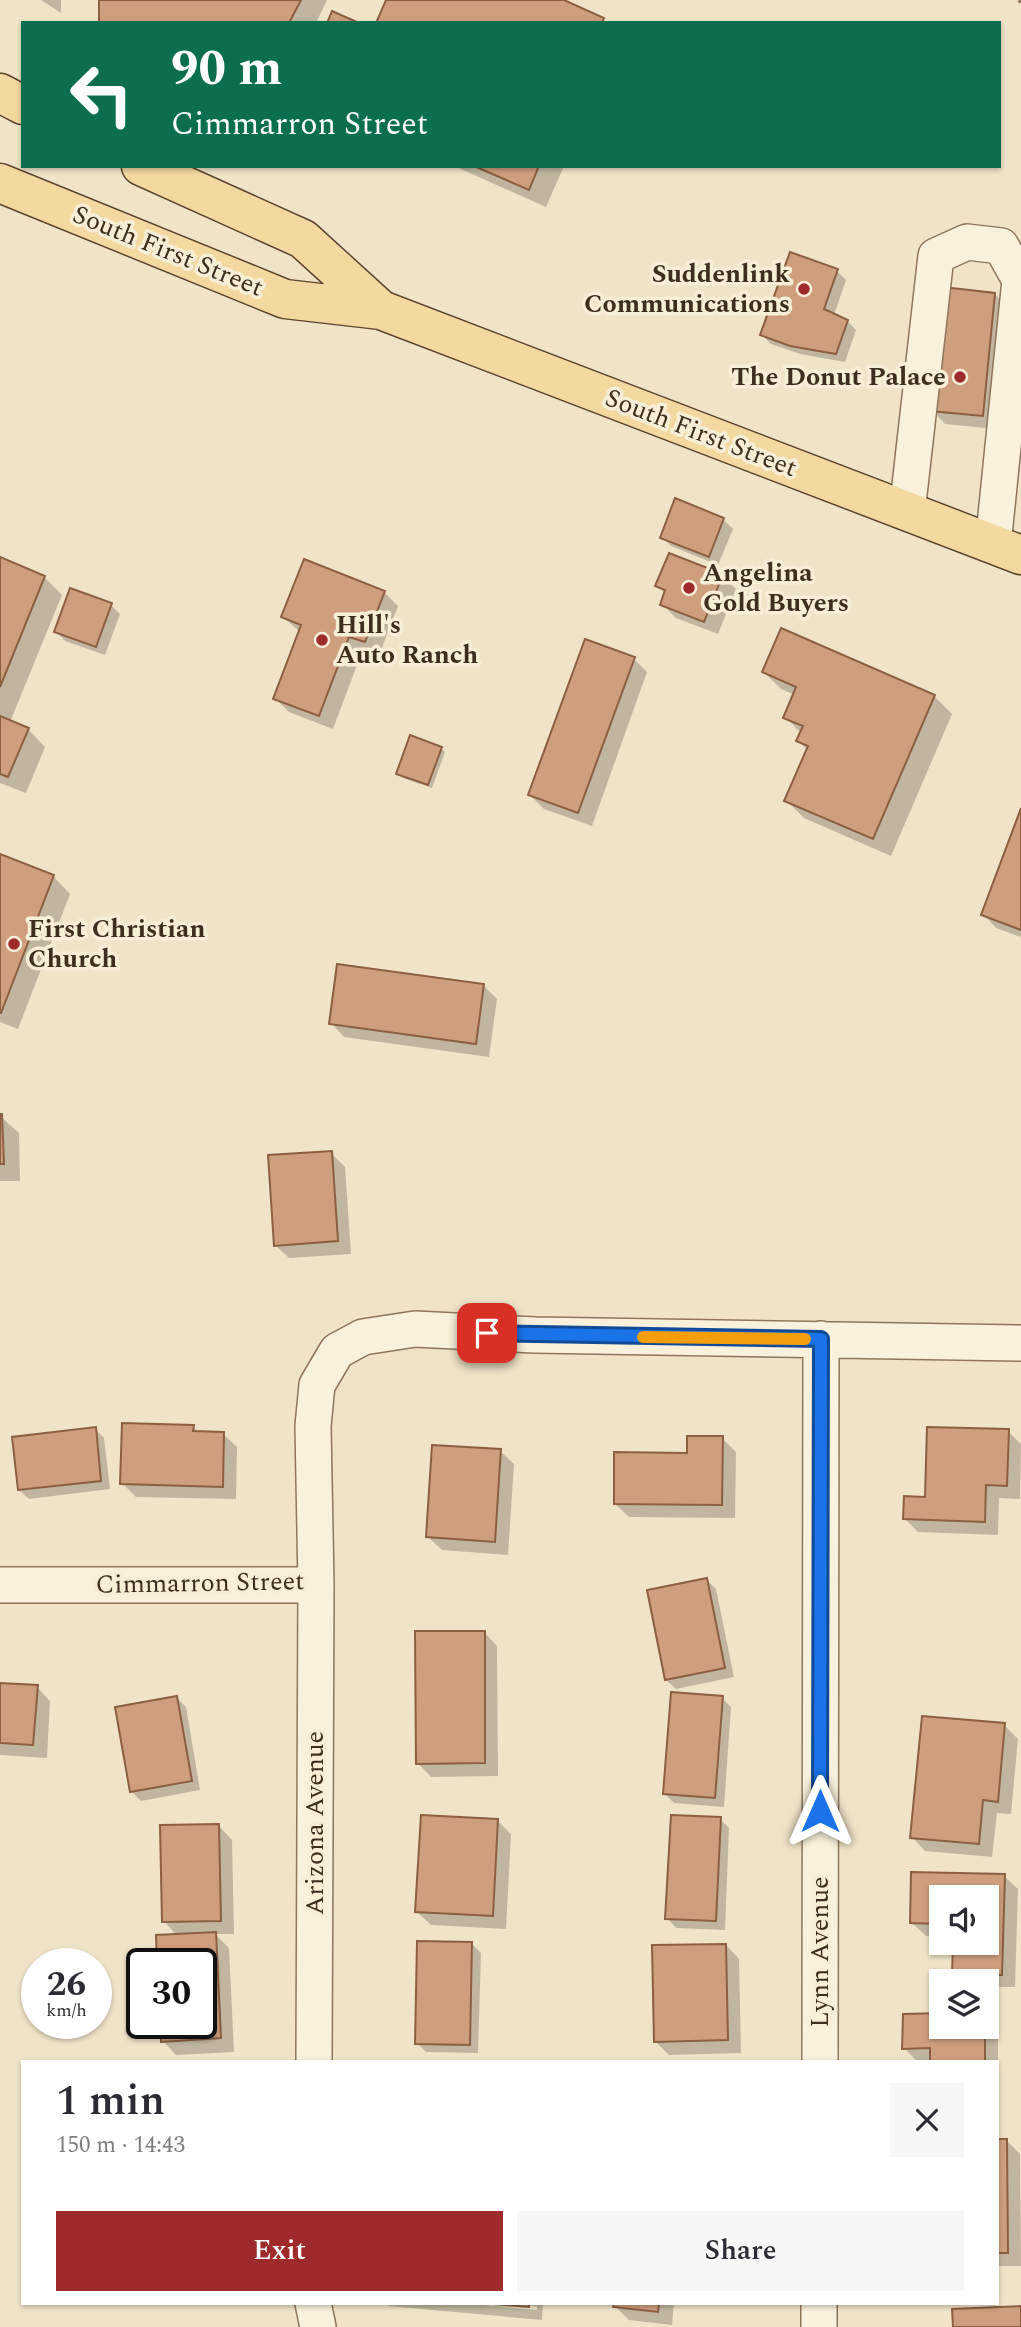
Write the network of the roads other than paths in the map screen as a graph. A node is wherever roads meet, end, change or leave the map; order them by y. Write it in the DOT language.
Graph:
graph roads {
  1 [pos="0,93"];
  2 [pos="21,104"];
  3 [pos="145,168"];
  4 [pos="0,183"];
  5 [pos="381,310"];
  6 [pos="907,512"];
  7 [pos="1007,550"];
  8 [pos="821,1339"];
  9 [pos="1021,1343"];
  10 [pos="0,1585"];
  11 [pos="316,1585"];
  12 [pos="314,2060"];
  13 [pos="820,2060"];
  14 [pos="313,2305"];
  15 [pos="819,2305"];
  16 [pos="318,2327"];
  17 [pos="819,2327"];
  1 -- 2 [label="main road"];
  3 -- 5 [label="main road, South First Street"];
  4 -- 5 [label="main road, South First Street"];
  5 -- 6 [label="main road, South First Street"];
  6 -- 7 [label="main road, South First Street"];
  6 -- 7 [label="street"];
  8 -- 9 [label="street, Cimmarron Street"];
  8 -- 11 [label="street, Cimmarron Street"];
  8 -- 13 [label="street, Lynn Avenue"];
  10 -- 11 [label="street, Cimmarron Street"];
  11 -- 12 [label="street, Arizona Avenue"];
  14 -- 16 [label="street"];
  15 -- 17 [label="street"];
}
